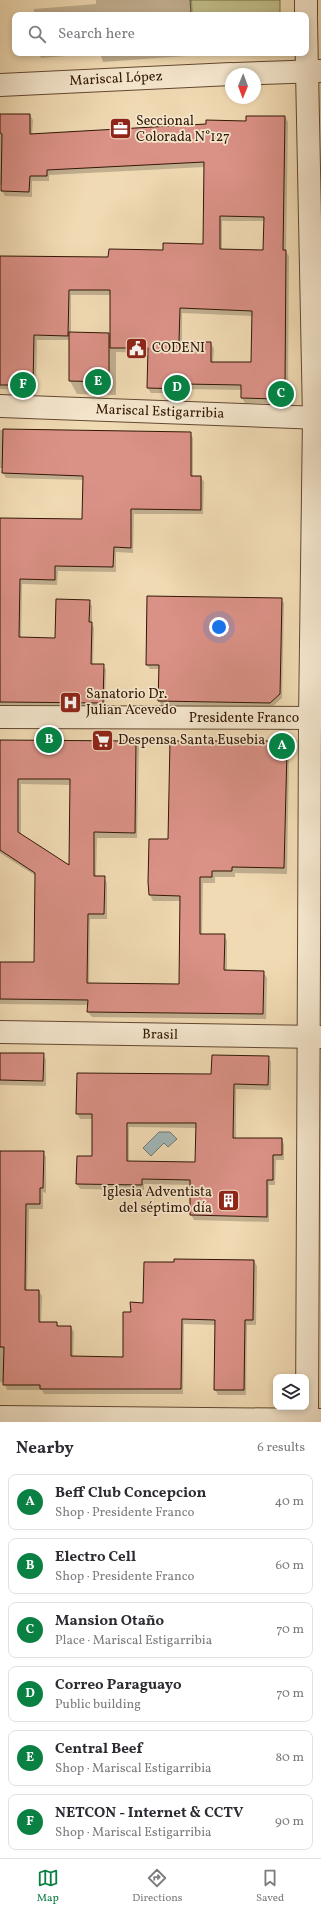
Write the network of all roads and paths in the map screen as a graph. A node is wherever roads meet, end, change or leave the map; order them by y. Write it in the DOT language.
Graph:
graph roads {
  1 [pos="306,0"];
  2 [pos="306,12"];
  3 [pos="309,39"];
  4 [pos="314,71"];
  5 [pos="261,73"];
  6 [pos="225,74"];
  7 [pos="0,85"];
  8 [pos="0,406"];
  9 [pos="317,418"];
  10 [pos="0,717"];
  11 [pos="316,718"];
  12 [pos="0,1032"];
  13 [pos="315,1037"];
  14 [pos="0,1417"];
  15 [pos="312,1421"];
  1 -- 2 [label="street"];
  3 -- 4 [label="street"];
  4 -- 5 [label="street"];
  4 -- 9 [label="street"];
  6 -- 7 [label="street, Mariscal López"];
  8 -- 9 [label="street, Mariscal Estigarribia"];
  9 -- 11 [label="street"];
  10 -- 11 [label="street, Presidente Franco"];
  11 -- 13 [label="street"];
  12 -- 13 [label="street, Brasil"];
  13 -- 15 [label="street"];
  14 -- 15 [label="street"];
}
